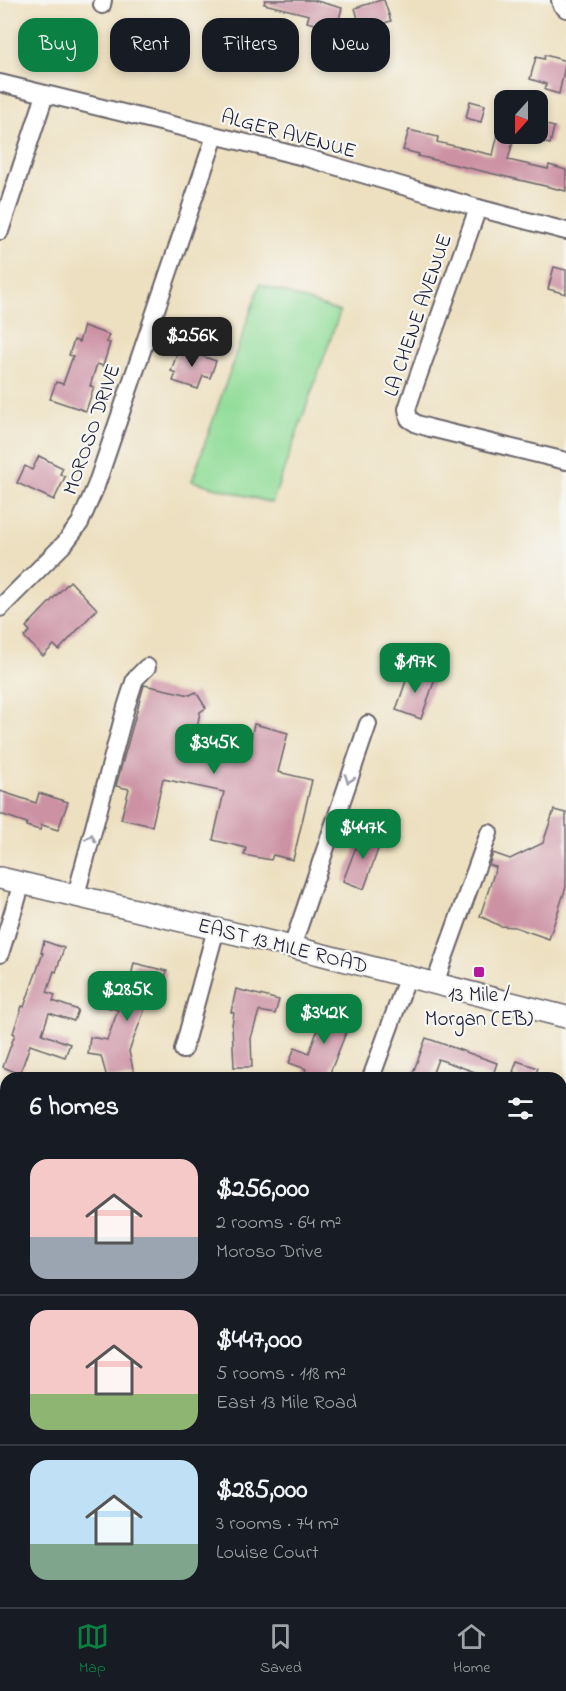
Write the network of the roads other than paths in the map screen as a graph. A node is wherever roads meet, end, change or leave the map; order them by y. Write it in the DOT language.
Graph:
graph roads {
  1 [pos="0,83"];
  2 [pos="45,94"];
  3 [pos="215,136"];
  4 [pos="478,208"];
  5 [pos="0,231"];
  6 [pos="566,231"];
  7 [pos="566,461"];
  8 [pos="0,608"];
  9 [pos="147,667"];
  10 [pos="368,724"];
  11 [pos="489,833"];
  12 [pos="0,878"];
  13 [pos="22,883"];
  14 [pos="76,895"];
  15 [pos="216,929"];
  16 [pos="292,947"];
  17 [pos="0,954"];
  18 [pos="408,976"];
  19 [pos="435,983"];
  20 [pos="566,1017"];
  21 [pos="183,1050"];
  22 [pos="373,1072"];
  1 -- 2 [label="street, ALGER AVENUE"];
  2 -- 3 [label="street, ALGER AVENUE"];
  2 -- 5 [label="street"];
  3 -- 4 [label="street, ALGER AVENUE"];
  3 -- 8 [label="street, MOROSO DRIVE"];
  4 -- 6 [label="street, ALGER AVENUE"];
  4 -- 7 [label="street, LA CHENE AVENUE"];
  14 -- 9 [label="street, one-way"];
  10 -- 16 [label="street, one-way"];
  11 -- 19 [label="street"];
  12 -- 13 [label="main road, EAST 13 MILE ROAD"];
  13 -- 14 [label="main road, EAST 13 MILE ROAD"];
  13 -- 17 [label="street"];
  14 -- 15 [label="main road, EAST 13 MILE ROAD"];
  15 -- 16 [label="main road, EAST 13 MILE ROAD"];
  15 -- 21 [label="street"];
  16 -- 18 [label="main road, EAST 13 MILE ROAD"];
  18 -- 19 [label="main road, EAST 13 MILE ROAD"];
  18 -- 22 [label="street"];
  19 -- 20 [label="main road, EAST 13 MILE ROAD"];
}
